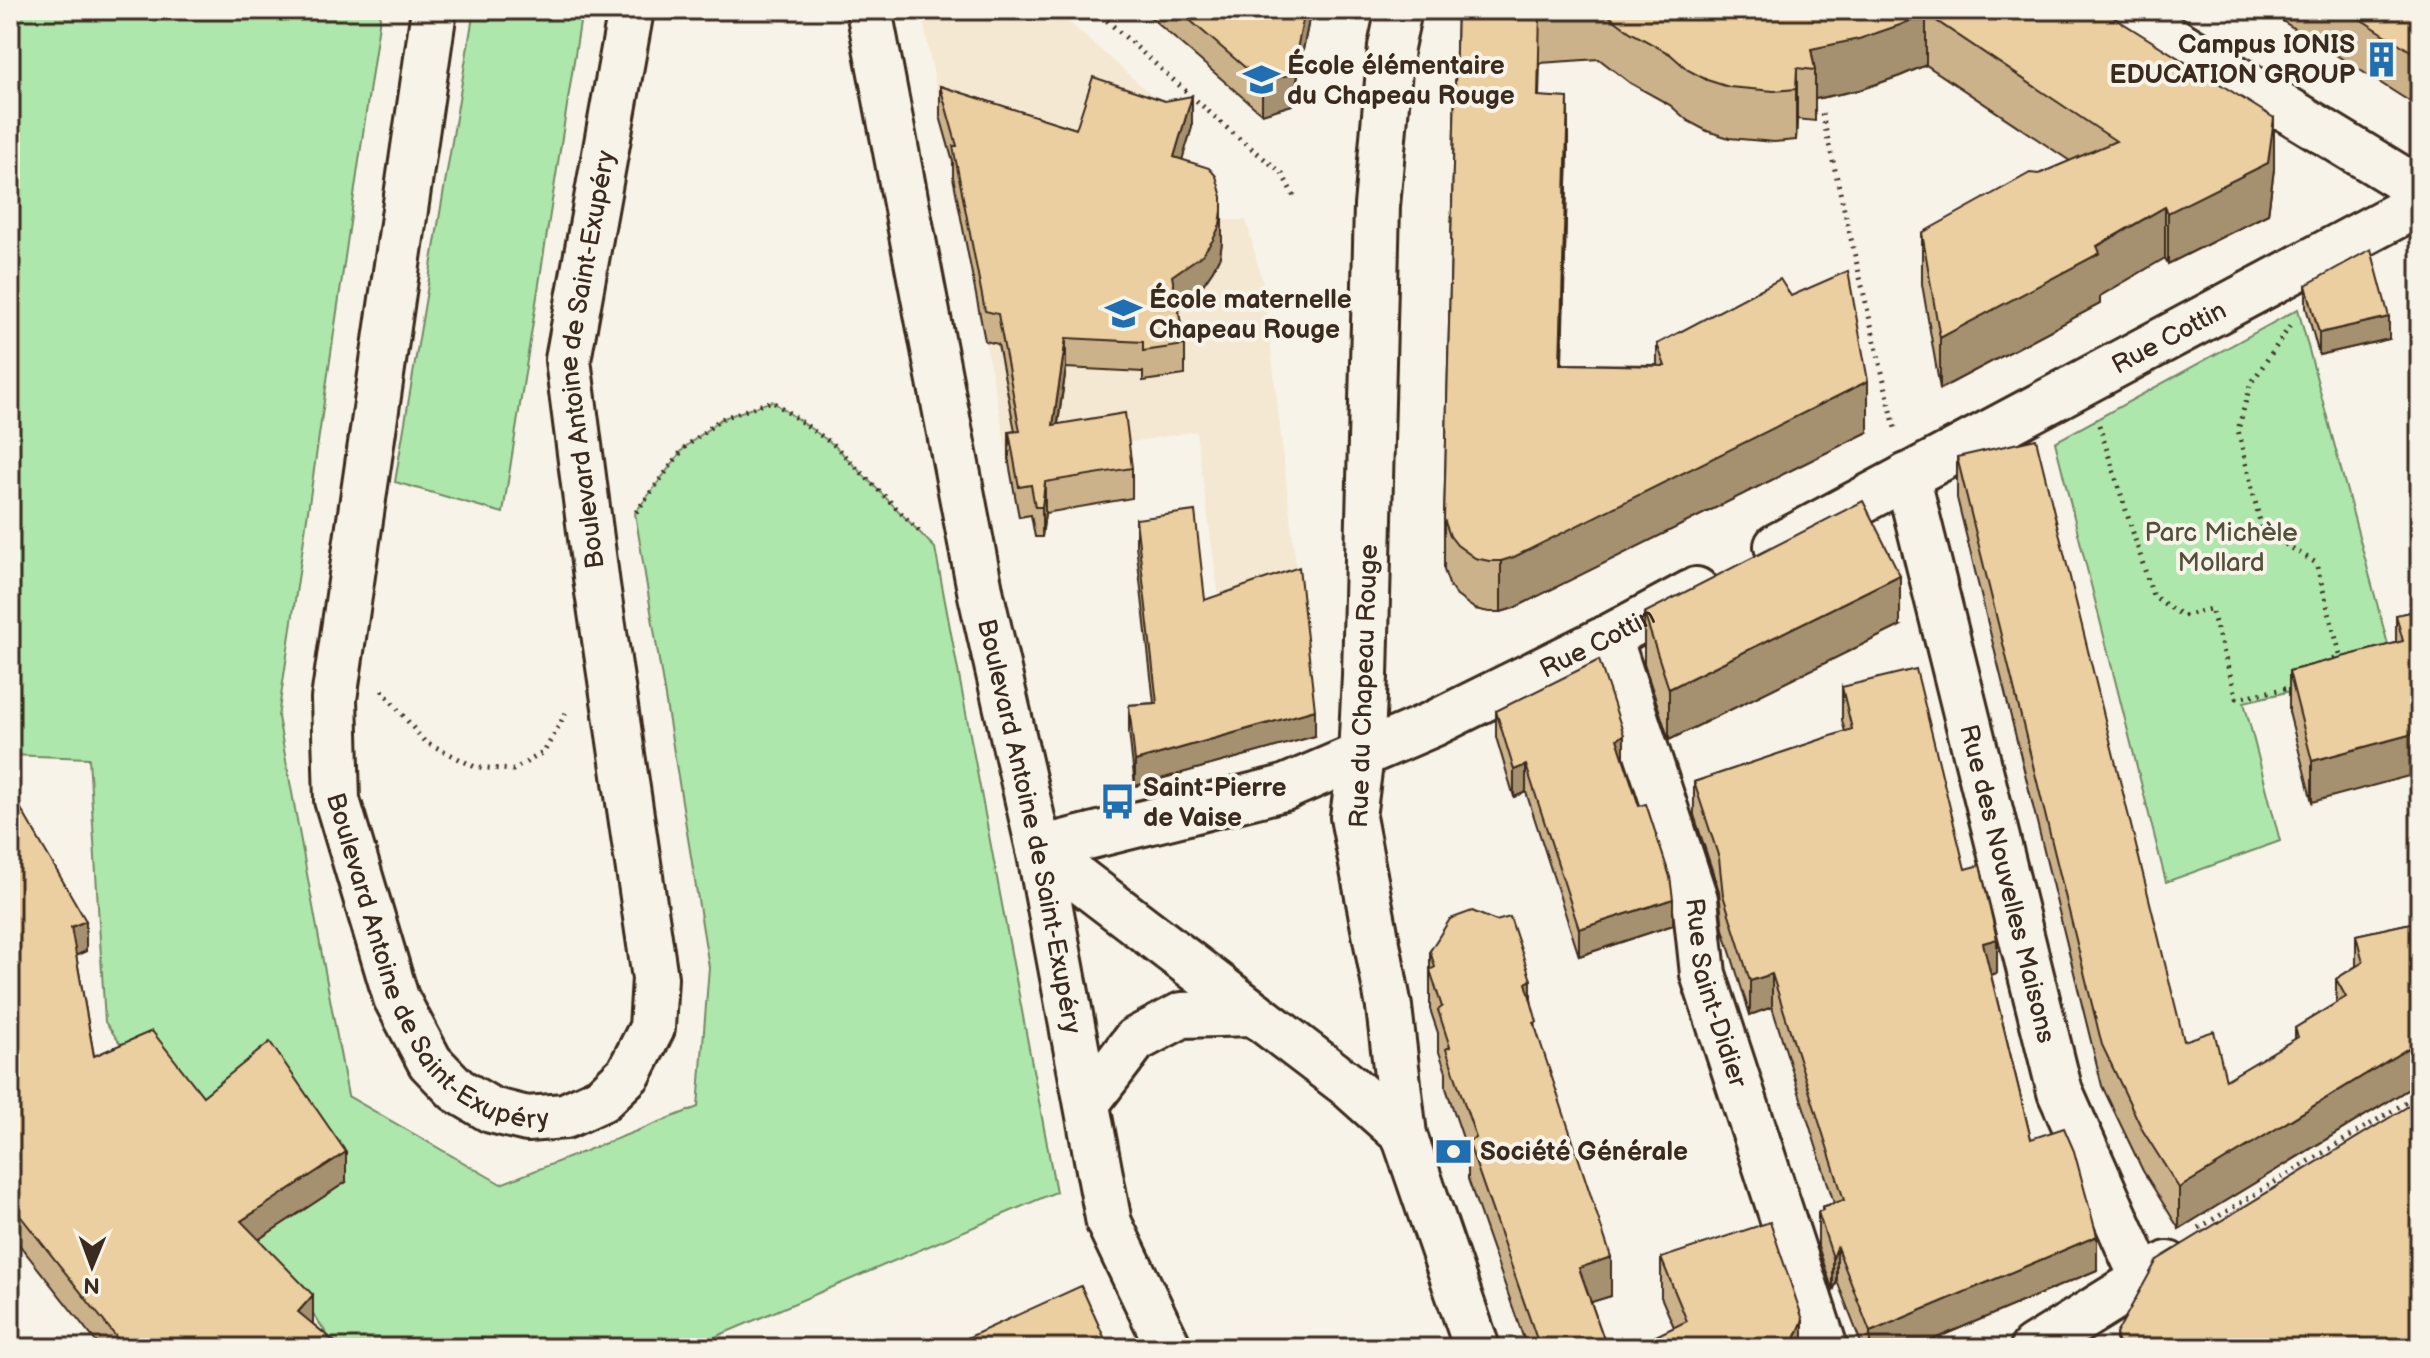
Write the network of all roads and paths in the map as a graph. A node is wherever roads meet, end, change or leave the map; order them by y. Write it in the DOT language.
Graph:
graph roads {
  1 [pos="434,10"];
  2 [pos="631,10"];
  3 [pos="869,10"];
  4 [pos="1095,10"];
  5 [pos="1399,10"];
  6 [pos="2124,10"];
  7 [pos="1822,114"];
  8 [pos="2420,194"];
  9 [pos="1296,201"];
  10 [pos="2420,203"];
  11 [pos="2288,320"];
  12 [pos="2096,417"];
  13 [pos="1907,476"];
  14 [pos="635,513"];
  15 [pos="919,532"];
  16 [pos="1609,637"];
  17 [pos="342,646"];
  18 [pos="2317,671"];
  19 [pos="2305,679"];
  20 [pos="569,706"];
  21 [pos="1361,756"];
  22 [pos="1039,849"];
  23 [pos="1254,1013"];
  24 [pos="2420,1094"];
  25 [pos="1087,1103"];
  26 [pos="1404,1135"];
  27 [pos="2197,1247"];
  28 [pos="2141,1272"];
  29 [pos="2036,1347"];
  30 [pos="1169,1348"];
  31 [pos="1477,1348"];
  32 [pos="1825,1348"];
  1 -- 17 [label="street, Boulevard Antoine de Saint-Exupéry"];
  2 -- 17 [label="street, Boulevard Antoine de Saint-Exupéry"];
  3 -- 22 [label="street, Boulevard Antoine de Saint-Exupéry"];
  4 -- 9 [label="path"];
  5 -- 21 [label="street, Rue du Chapeau Rouge"];
  6 -- 8 [label="street"];
  7 -- 13 [label="path"];
  10 -- 13 [label="street, Rue Cottin"];
  11 -- 18 [label="path"];
  12 -- 19 [label="path"];
  13 -- 16 [label="street, Rue Cottin"];
  13 -- 28 [label="street, Rue des Nouvelles Maisons"];
  14 -- 15 [label="path"];
  16 -- 21 [label="street, Rue Cottin"];
  16 -- 32 [label="street, Rue Saint-Didier"];
  17 -- 20 [label="path"];
  21 -- 22 [label="street, Rue Cottin"];
  21 -- 26 [label="street, Rue du Chapeau Rouge"];
  22 -- 23 [label="street"];
  22 -- 25 [label="street, Boulevard Antoine de Saint-Exupéry"];
  23 -- 25 [label="street"];
  23 -- 26 [label="street"];
  24 -- 28 [label="path"];
  25 -- 30 [label="street, Boulevard Antoine de Saint-Exupéry"];
  26 -- 31 [label="street, Rue du Chapeau Rouge"];
  27 -- 28 [label="street"];
  28 -- 29 [label="street"];
}
